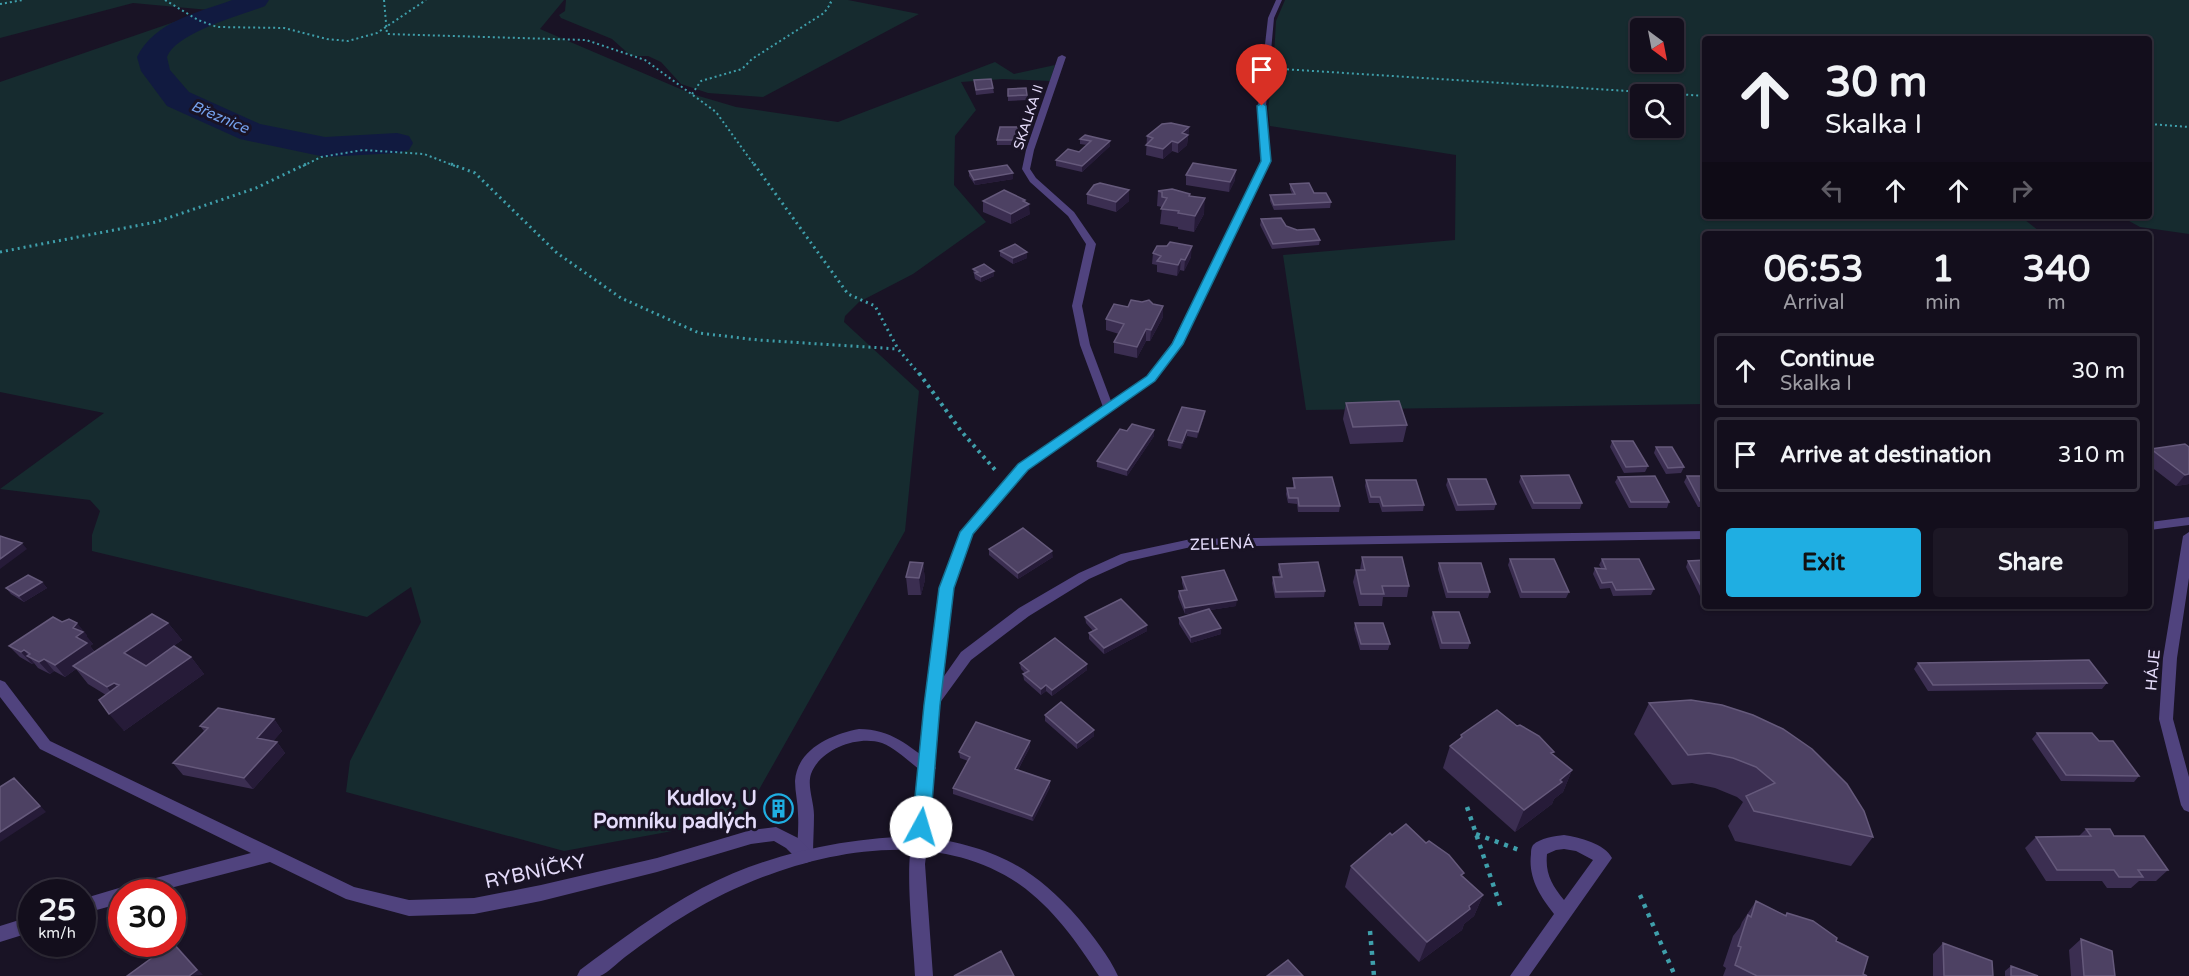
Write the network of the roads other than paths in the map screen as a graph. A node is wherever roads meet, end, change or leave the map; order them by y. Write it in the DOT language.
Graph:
graph roads {
  1 [pos="1279,0"];
  2 [pos="1062,57"];
  3 [pos="1108,407"];
  4 [pos="2189,521"];
  5 [pos="2152,526"];
  6 [pos="1702,535"];
  7 [pos="2189,536"];
  8 [pos="0,686"];
  9 [pos="932,705"];
  10 [pos="928,768"];
  11 [pos="2189,805"];
  12 [pos="920,841"];
  13 [pos="272,854"];
  14 [pos="805,856"];
  15 [pos="178,879"];
  16 [pos="1564,913"];
  17 [pos="18,928"];
  18 [pos="0,934"];
  19 [pos="586,976"];
  20 [pos="924,976"];
  21 [pos="1109,976"];
  22 [pos="1519,976"];
  1 -- 3 [label="street"];
  2 -- 3 [label="street, SKALKA II"];
  3 -- 9 [label="street"];
  4 -- 5 [label="street"];
  6 -- 9 [label="street, ZELENÁ"];
  7 -- 11 [label="street, HÁJE"];
  8 -- 13 [label="street, RYBNÍČKY"];
  9 -- 10 [label="street, ZELENÁ"];
  10 -- 12 [label="street, ZELENÁ"];
  10 -- 14 [label="street"];
  12 -- 14 [label="street"];
  12 -- 20 [label="street, ZELENÁ"];
  12 -- 21 [label="street"];
  13 -- 14 [label="street, RYBNÍČKY"];
  13 -- 15 [label="street"];
  14 -- 19 [label="street"];
  16 -- 16 [label="street"];
  16 -- 22 [label="street"];
  17 -- 18 [label="street"];
}
